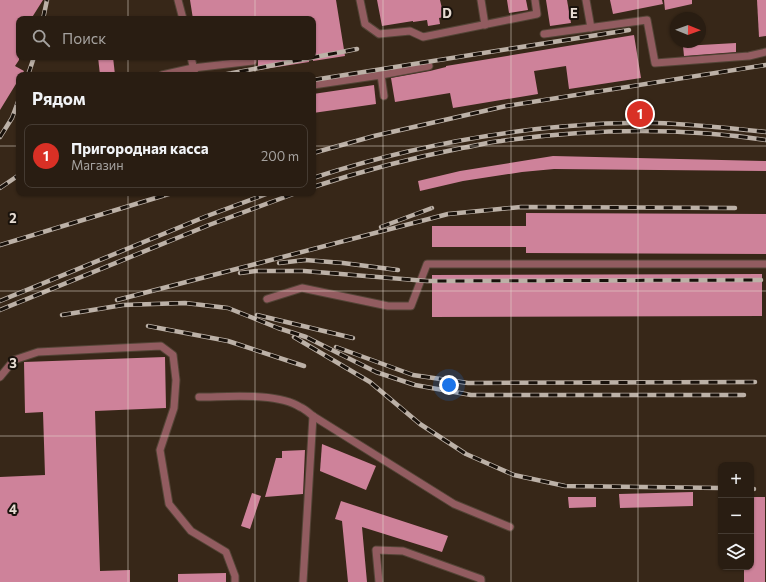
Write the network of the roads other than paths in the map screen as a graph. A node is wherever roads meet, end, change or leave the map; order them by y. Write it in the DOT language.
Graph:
graph roads {
  1 [pos="178,0"];
  2 [pos="360,0"];
  3 [pos="481,0"];
  4 [pos="535,0"];
  5 [pos="586,0"];
  6 [pos="182,16"];
  7 [pos="485,25"];
  8 [pos="591,28"];
  9 [pos="544,34"];
  10 [pos="766,52"];
  11 [pos="192,60"];
  12 [pos="253,61"];
  13 [pos="429,66"];
  14 [pos="194,72"];
  15 [pos="381,75"];
  16 [pos="316,85"];
  17 [pos="384,96"];
  18 [pos="766,264"];
  19 [pos="267,300"];
  20 [pos="0,377"];
  21 [pos="199,397"];
  22 [pos="313,416"];
  23 [pos="510,526"];
  24 [pos="234,582"];
  25 [pos="303,582"];
  26 [pos="379,582"];
  27 [pos="481,582"];
  1 -- 6 [label="lane"];
  2 -- 7 [label="lane"];
  3 -- 7 [label="lane"];
  4 -- 7 [label="lane"];
  5 -- 8 [label="lane"];
  8 -- 9 [label="lane"];
  8 -- 10 [label="lane"];
  11 -- 14 [label="lane"];
  12 -- 14 [label="lane"];
  13 -- 15 [label="lane"];
  15 -- 16 [label="lane"];
  15 -- 17 [label="lane"];
  18 -- 19 [label="lane"];
  20 -- 24 [label="lane"];
  21 -- 22 [label="lane"];
  22 -- 23 [label="lane"];
  22 -- 25 [label="lane"];
  26 -- 27 [label="lane"];
}
